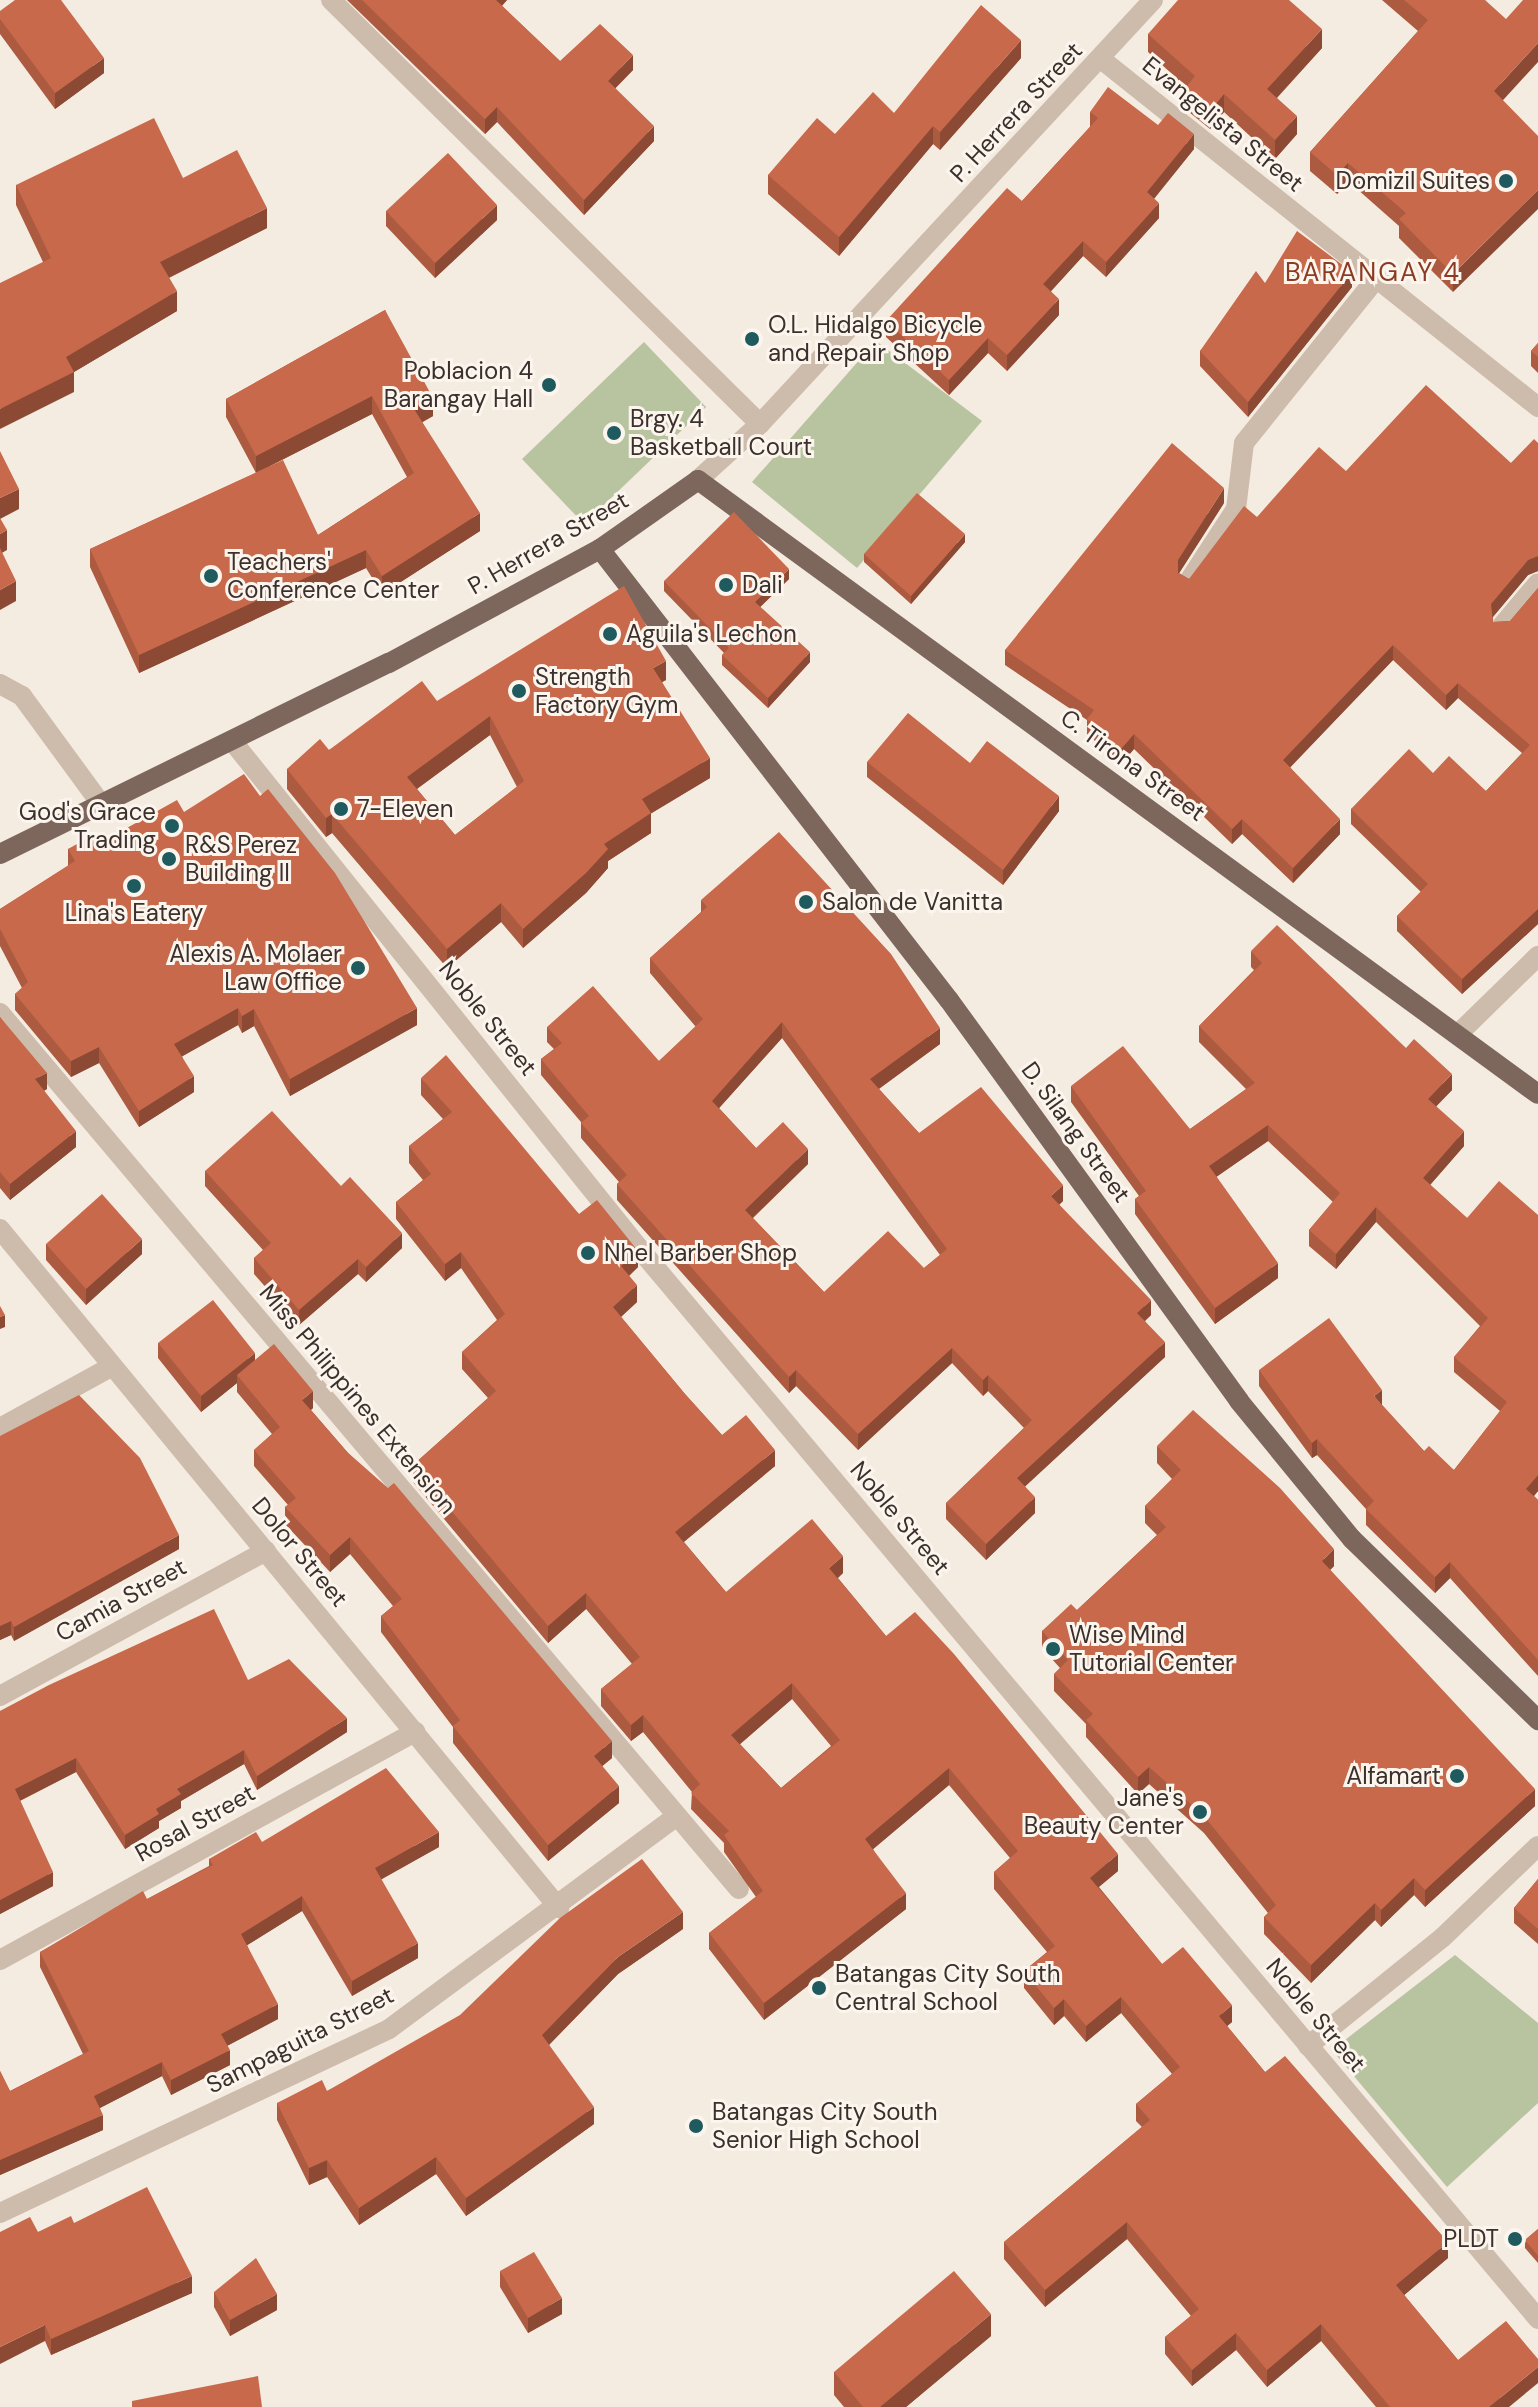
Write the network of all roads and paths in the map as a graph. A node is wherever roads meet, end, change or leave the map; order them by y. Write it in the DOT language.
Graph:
graph roads {
  1 [pos="331,0"];
  2 [pos="1153,0"];
  3 [pos="1101,59"];
  4 [pos="1375,280"];
  5 [pos="1538,407"];
  6 [pos="760,424"];
  7 [pos="698,480"];
  8 [pos="600,549"];
  9 [pos="1189,581"];
  10 [pos="1538,583"];
  11 [pos="1501,627"];
  12 [pos="0,684"];
  13 [pos="233,742"];
  14 [pos="101,804"];
  15 [pos="0,854"];
  16 [pos="1538,956"];
  17 [pos="0,1013"];
  18 [pos="1458,1034"];
  19 [pos="1538,1094"];
  20 [pos="0,1229"];
  21 [pos="111,1367"];
  22 [pos="0,1428"];
  23 [pos="266,1551"];
  24 [pos="0,1696"];
  25 [pos="1538,1720"];
  26 [pos="415,1732"];
  27 [pos="676,1817"];
  28 [pos="1538,1846"];
  29 [pos="739,1889"];
  30 [pos="559,1908"];
  31 [pos="0,1960"];
  32 [pos="1308,2046"];
  33 [pos="0,2213"];
  34 [pos="1538,2319"];
  1 -- 6 [label="street"];
  2 -- 3 [label="street, P. Herrera Street"];
  3 -- 4 [label="street, Evangelista Street"];
  3 -- 6 [label="street, P. Herrera Street"];
  4 -- 5 [label="street, Evangelista Street"];
  4 -- 9 [label="street"];
  6 -- 7 [label="street, P. Herrera Street"];
  7 -- 8 [label="main road, P. Herrera Street"];
  7 -- 18 [label="main road, C. Tirona Street"];
  8 -- 13 [label="main road, P. Herrera Street"];
  8 -- 25 [label="main road, D. Silang Street"];
  10 -- 11 [label="street"];
  12 -- 14 [label="street"];
  13 -- 14 [label="main road, P. Herrera Street"];
  13 -- 32 [label="street, Noble Street"];
  14 -- 15 [label="main road, P. Herrera Street"];
  16 -- 18 [label="street"];
  17 -- 27 [label="street, Miss Philippines Extension"];
  18 -- 19 [label="main road, C. Tirona Street"];
  20 -- 21 [label="street, Dolor Street"];
  21 -- 22 [label="street"];
  21 -- 23 [label="street, Dolor Street"];
  23 -- 24 [label="street, Camia Street"];
  23 -- 26 [label="street, Dolor Street"];
  26 -- 30 [label="street, Dolor Street"];
  26 -- 31 [label="street, Rosal Street"];
  27 -- 29 [label="street, Miss Philippines Extension"];
  27 -- 30 [label="street, Sampaguita Street"];
  28 -- 32 [label="street"];
  30 -- 33 [label="street, Sampaguita Street"];
  32 -- 34 [label="street, Noble Street"];
}
